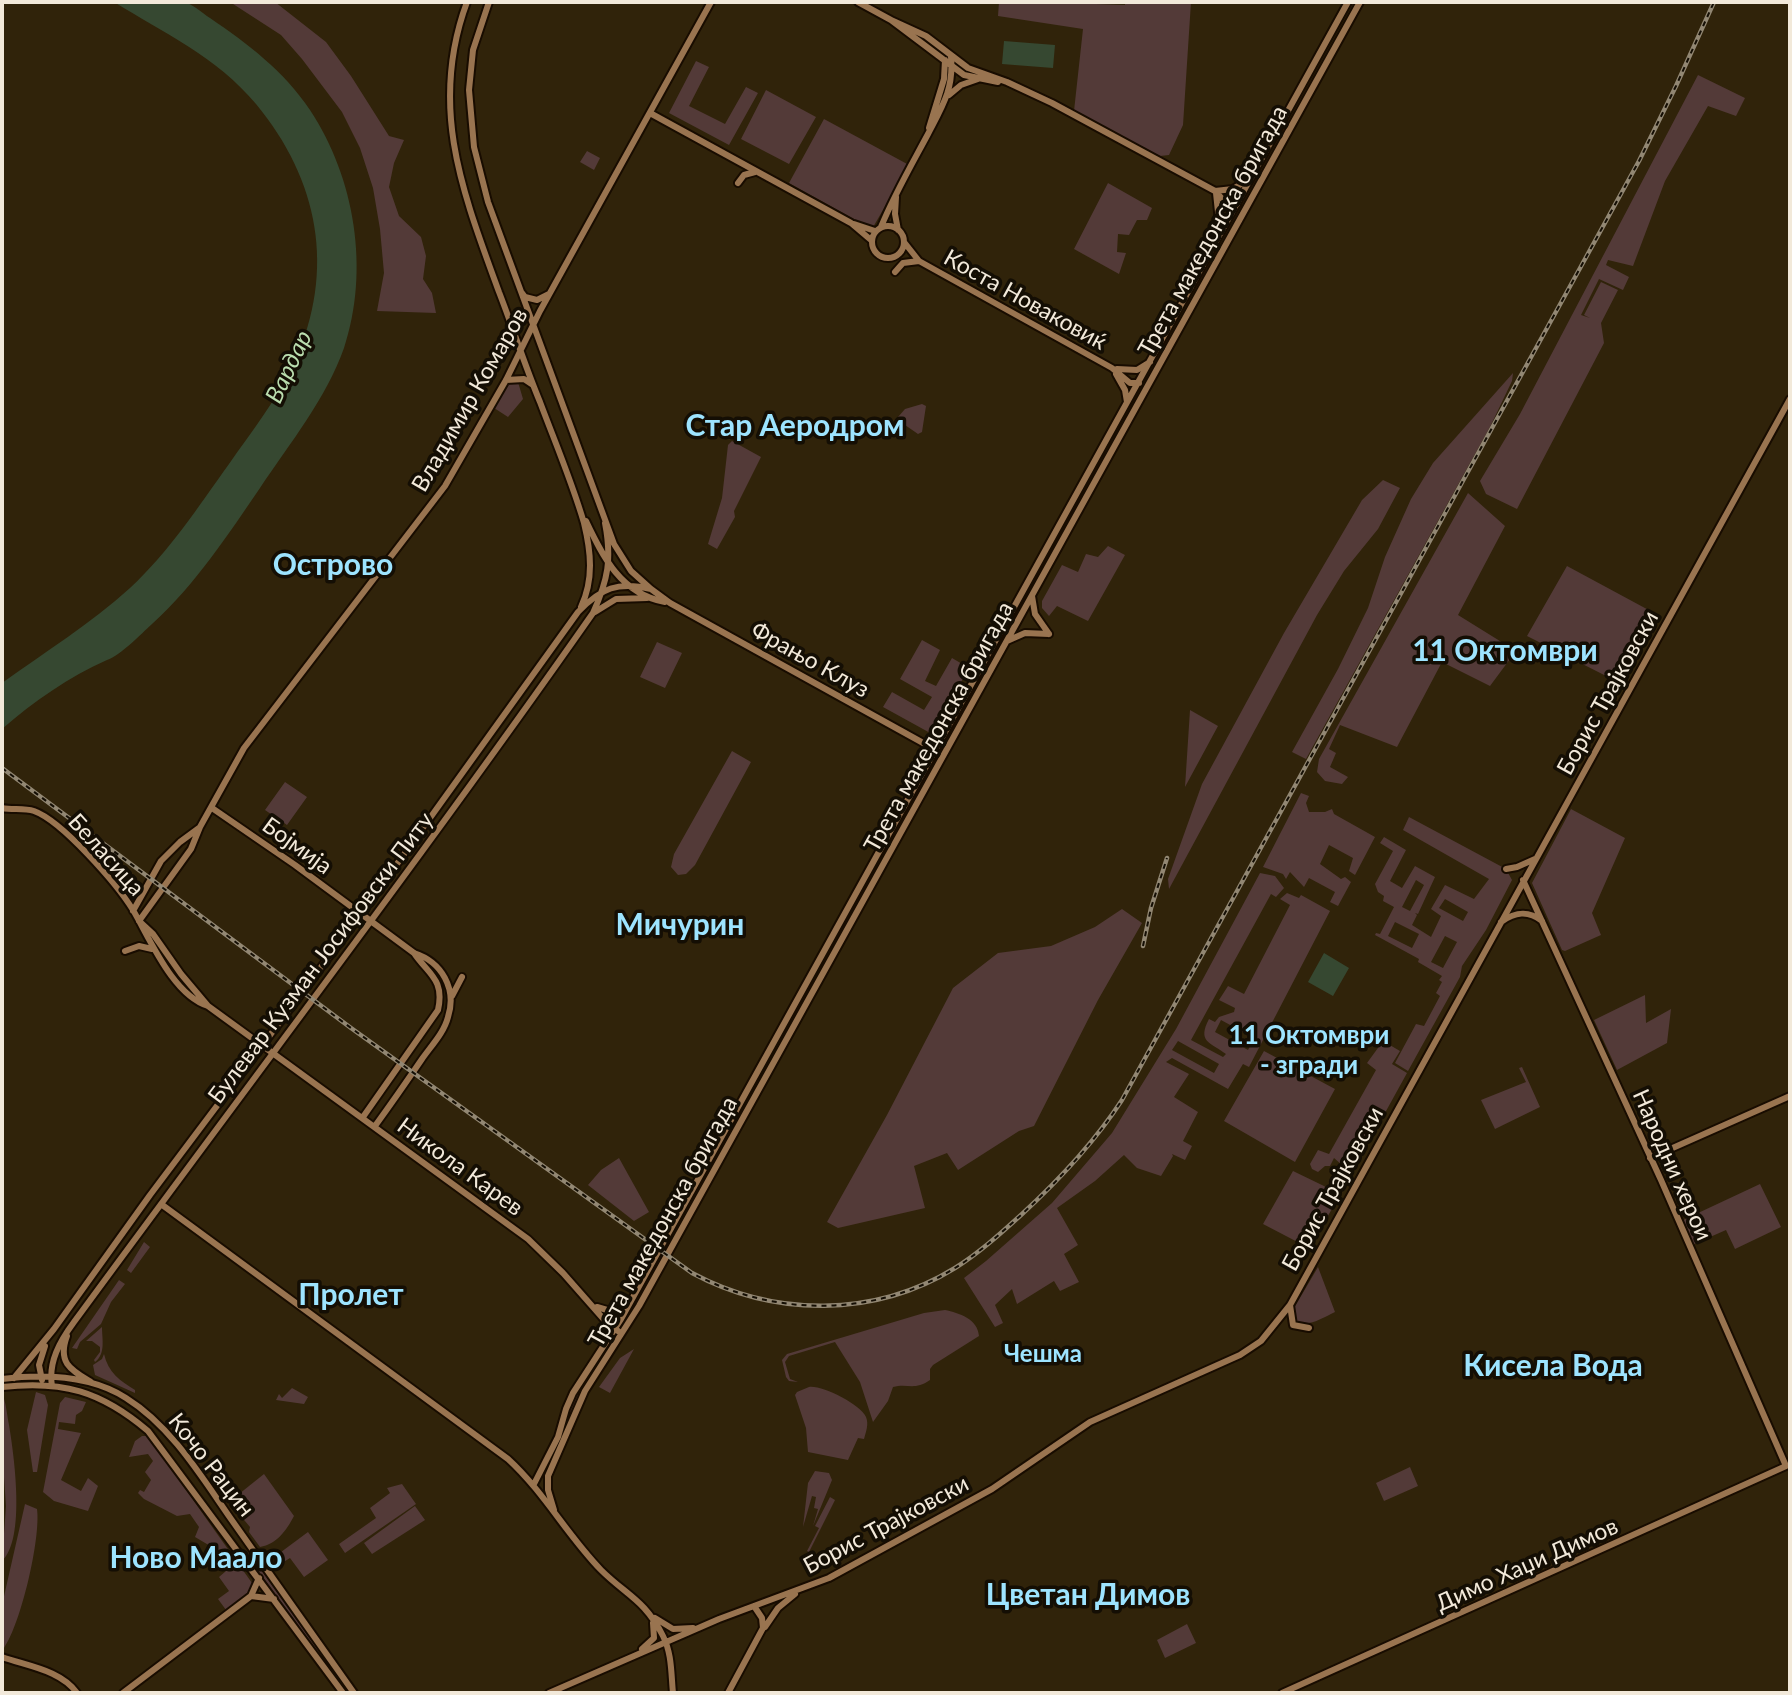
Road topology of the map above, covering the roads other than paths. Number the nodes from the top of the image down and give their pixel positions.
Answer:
1 (467, 2) edge
2 (489, 2) edge
3 (711, 2) edge
4 (858, 2) edge
5 (1348, 2) edge
6 (1360, 2) edge
7 (947, 57) junction
8 (952, 66) junction
9 (978, 79) junction
10 (1007, 82) junction
11 (947, 97) junction
12 (650, 113) junction
13 (928, 133) junction
14 (755, 172) junction
15 (1250, 179) junction
16 (738, 183) dead end
17 (1215, 191) junction
18 (897, 192) junction
19 (1237, 204) junction
20 (1245, 209) junction
21 (851, 223) junction
22 (878, 229) junction
23 (898, 230) junction
24 (1220, 234) junction
25 (871, 240) junction
26 (904, 242) junction
27 (898, 255) junction
28 (917, 259) junction
29 (895, 272) dead end
30 (520, 290) junction
31 (553, 290) junction
32 (533, 326) junction
33 (521, 351) junction
34 (1152, 360) junction
35 (1112, 368) junction
36 (506, 380) junction
37 (1139, 383) junction
38 (533, 385) junction
39 (1148, 387) junction
40 (1790, 399) edge
41 (1127, 404) junction
42 (579, 508) junction
43 (605, 523) junction
44 (609, 566) junction
45 (627, 585) junction
46 (651, 589) junction
47 (603, 590) junction
48 (1032, 596) junction
49 (651, 599) junction
50 (670, 603) junction
51 (578, 612) junction
52 (593, 613) junction
53 (1004, 645) junction
54 (934, 748) junction
55 (2, 808) edge
56 (212, 808) junction
57 (200, 827) junction
58 (1536, 858) junction
59 (1506, 869) dead end
60 (1523, 880) junction
61 (133, 911) junction
62 (361, 914) junction
63 (139, 921) junction
64 (372, 922) junction
65 (1500, 923) junction
66 (1545, 923) junction
67 (125, 951) dead end
68 (156, 952) junction
69 (414, 953) junction
70 (462, 977) dead end
71 (451, 998) junction
72 (208, 1006) junction
73 (262, 1045) junction
74 (273, 1052) junction
75 (1790, 1096) edge
76 (364, 1114) junction
77 (377, 1124) junction
78 (1650, 1158) junction
79 (160, 1204) junction
80 (591, 1303) junction
81 (629, 1303) junction
82 (1290, 1305) junction
83 (74, 1322) junction
84 (1309, 1328) dead end
85 (54, 1329) junction
86 (615, 1329) junction
87 (623, 1334) junction
88 (50, 1376) junction
89 (41, 1378) junction
90 (2, 1379) edge
91 (14, 1382) junction
92 (31, 1385) junction
93 (97, 1385) junction
94 (50, 1386) junction
95 (2, 1387) edge
96 (1786, 1466) joint
97 (547, 1468) junction
98 (525, 1475) junction
99 (534, 1484) junction
100 (554, 1510) junction
101 (259, 1578) junction
102 (801, 1590) junction
103 (251, 1597) junction
104 (274, 1599) junction
105 (754, 1606) junction
106 (648, 1612) junction
107 (705, 1625) junction
108 (761, 1634) junction
109 (666, 1642) junction
110 (633, 1655) junction
111 (2, 1657) edge
112 (77, 1693) edge
113 (123, 1693) edge
114 (343, 1693) edge
115 (355, 1693) edge
116 (549, 1693) edge
117 (673, 1693) edge
118 (728, 1693) edge
119 (1282, 1693) edge

1 - 33 street
2 - 30 street
3 - 12 street, Владимир Комаров
4 - 7 street
5 - 15 street, Трета македонска бригада
6 - 20 street, Трета македонска бригада
7 - 8 street
7 - 10 street
7 - 13 street
8 - 9 street
8 - 11 street
9 - 10 street
9 - 11 street
10 - 17 street
11 - 13 street
12 - 14 street
12 - 31 street, Владимир Комаров
13 - 18 street
14 - 16 street
14 - 21 street
15 - 17 street
15 - 19 street, Трета македонска бригада
17 - 19 street
17 - 24 street
18 - 22 street
18 - 23 street
19 - 20 street
19 - 24 street, Трета македонска бригада
20 - 39 street, Трета македонска бригада
21 - 22 street
21 - 25 street
22 - 23 street
22 - 25 street
23 - 26 street
24 - 34 street, Трета македонска бригада
25 - 27 street
26 - 27 street
26 - 28 street, Коста Новаковиќ
27 - 28 street, Коста Новаковиќ
28 - 29 street
28 - 35 street, Коста Новаковиќ
30 - 31 street
30 - 32 street
31 - 32 street, Владимир Комаров
32 - 33 street, Владимир Комаров
32 - 43 street
33 - 36 street, Владимир Комаров
33 - 38 street
34 - 35 street
34 - 37 street, Трета македонска бригада
35 - 37 street, Коста Новаковиќ
35 - 41 street
36 - 38 street
36 - 56 street, Владимир Комаров
37 - 39 street, Коста Новаковиќ
37 - 41 street, Трета македонска бригада
38 - 42 street
39 - 48 street, Трета македонска бригада
40 - 58 street, Борис Трајковски
41 - 54 street, Трета македонска бригада
42 - 44 street, Фрањо Клуз
42 - 51 street, Булевар Кузман Јосифовски Питу
43 - 44 street, Булевар Кузман Јосифовски Питу
43 - 46 street, Фрањо Клуз
44 - 45 street, Фрањо Клуз
44 - 47 street, Булевар Кузман Јосифовски Питу
45 - 46 street, Фрањо Клуз
45 - 47 street, Фрањо Клуз
45 - 49 street, Фрањо Клуз
46 - 50 street, Фрањо Клуз
47 - 51 street, Булевар Кузман Јосифовски Питу
47 - 52 street, Булевар Кузман Јосифовски Питу
48 - 53 street, Трета македонска бригада
48 - 53 street
49 - 50 street, Фрањо Клуз
49 - 52 street
50 - 54 street, Фрањо Клуз
51 - 62 street, Булевар Кузман Јосифовски Питу
52 - 64 street, Булевар Кузман Јосифовски Питу
53 - 87 street, Трета македонска бригада
54 - 81 street, Трета македонска бригада
55 - 61 street, Беласица
56 - 57 street, Владимир Комаров
56 - 62 street, Бојмија
57 - 61 street, Владимир Комаров
57 - 63 street, Владимир Комаров
58 - 59 street
58 - 60 street, Борис Трајковски
60 - 65 street, Борис Трајковски
60 - 66 street, Народни херои
61 - 63 street, Беласица
62 - 64 street
62 - 73 street, Булевар Кузман Јосифовски Питу
63 - 68 street, Беласица
63 - 72 street, Беласица
64 - 69 street
64 - 74 street, Булевар Кузман Јосифовски Питу
65 - 66 street
65 - 82 street, Борис Трајковски
66 - 78 street, Народни херои
67 - 68 street
68 - 72 street, Беласица
69 - 71 street
69 - 76 street
70 - 71 street
71 - 77 street
72 - 73 street, Беласица
73 - 74 street, Никола Карев
73 - 85 street, Булевар Кузман Јосифовски Питу
74 - 76 street, Никола Карев
74 - 79 street, Булевар Кузман Јосифовски Питу
75 - 78 street
76 - 77 street, Никола Карев
77 - 80 street, Никола Карев
78 - 96 street, Народни херои
79 - 83 street, Булевар Кузман Јосифовски Питу
79 - 98 street
80 - 81 street
80 - 86 street, Никола Карев
81 - 86 street, Трета македонска бригада
82 - 84 street
82 - 102 street, Борис Трајковски
83 - 88 street, Булевар Кузман Јосифовски Питу
83 - 93 street, Булевар Кузман Јосифовски Питу
85 - 89 street, Булевар Кузман Јосифовски Питу
85 - 91 street, Булевар Кузман Јосифовски Питу
86 - 87 street, Никола Карев
86 - 97 street, Трета македонска бригада
87 - 97 street, Трета македонска бригада
88 - 89 street, Кочо Рацин
88 - 93 street, Кочо Рацин
88 - 94 street
89 - 91 street, Кочо Рацин
89 - 92 street
89 - 94 street
90 - 91 street
91 - 92 street, Кочо Рацин
91 - 95 street
92 - 94 street, Кочо Рацин
93 - 115 street, Кочо Рацин
94 - 101 street, Кочо Рацин
96 - 119 street, Димо Хаџи Димов
97 - 98 street
97 - 99 street, Трета македонска бригада
97 - 100 street, Трета македонска бригада
98 - 99 street
99 - 100 street
100 - 106 street
101 - 103 street
101 - 104 street, Кочо Рацин
102 - 105 street, Борис Трајковски
102 - 108 street
103 - 104 street
103 - 113 street
104 - 114 street, Кочо Рацин
105 - 107 street, Борис Трајковски
105 - 108 street
106 - 107 street
106 - 109 street
106 - 110 street
107 - 109 street
108 - 118 street
109 - 110 street
109 - 117 street
110 - 116 street
111 - 112 street

